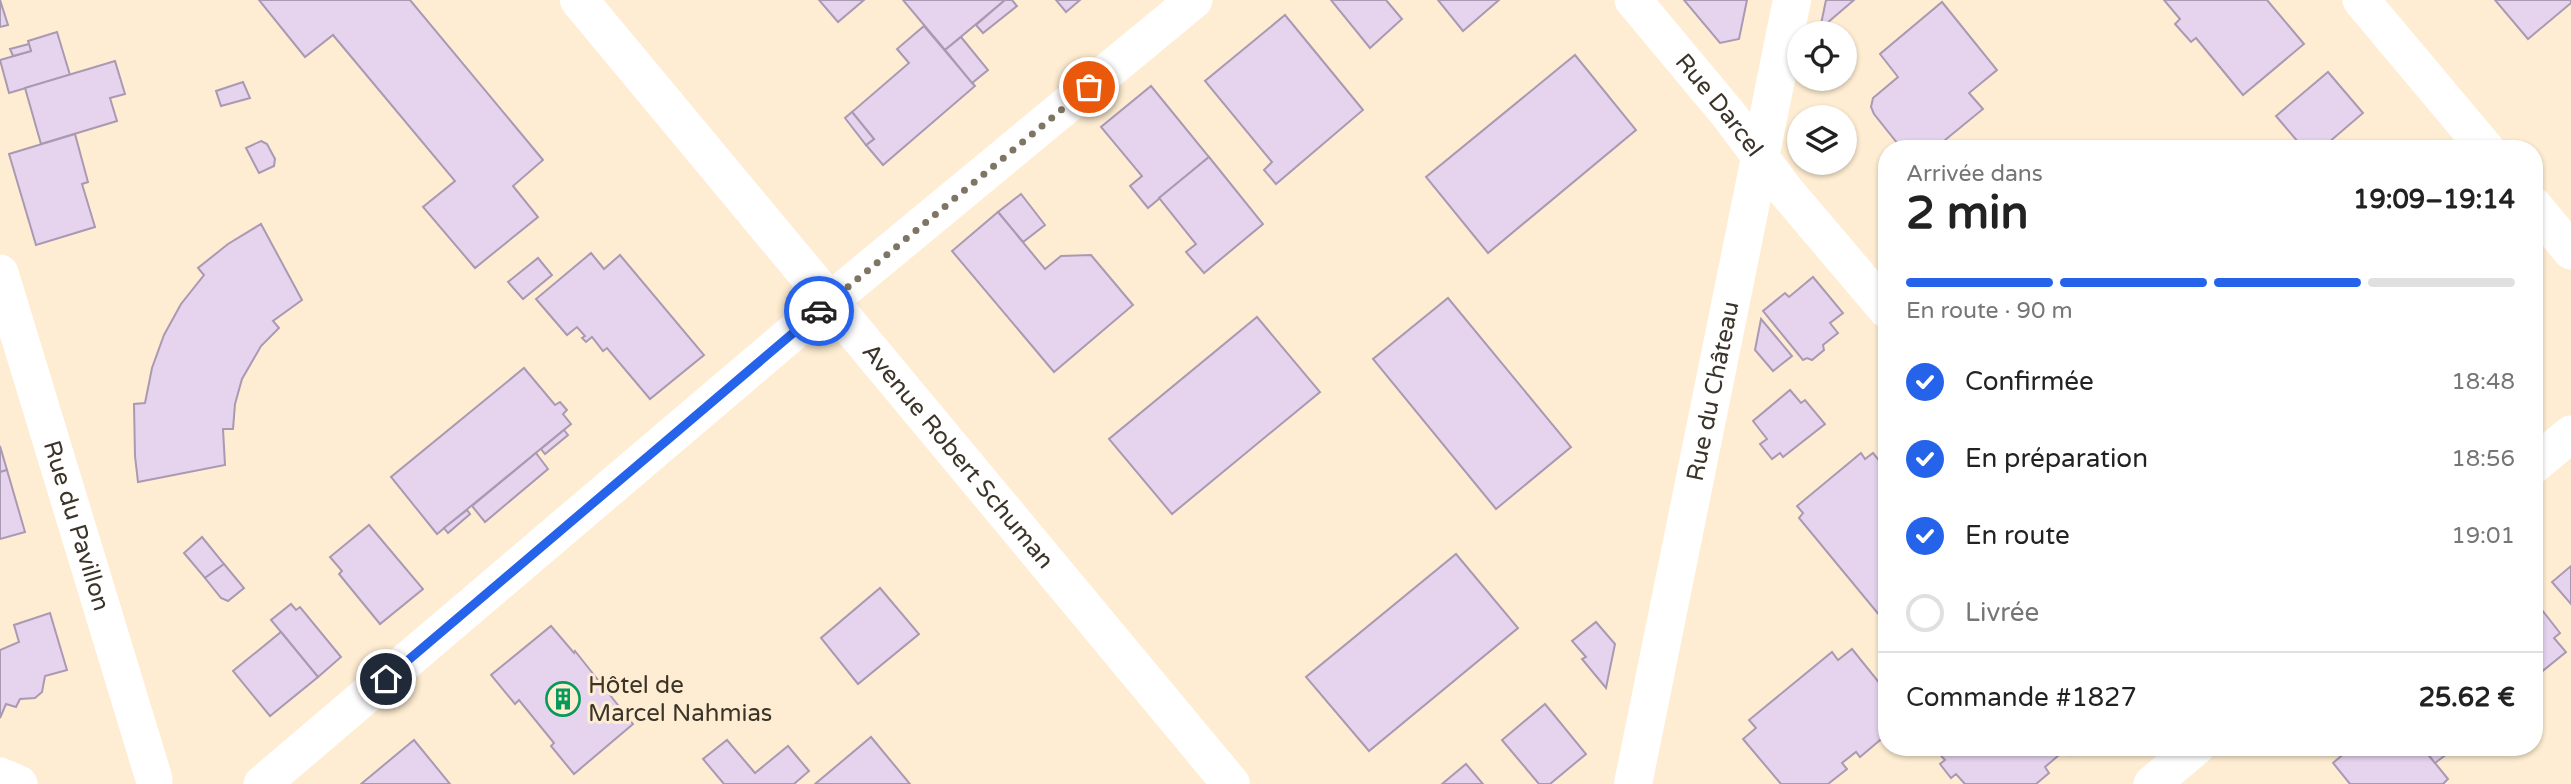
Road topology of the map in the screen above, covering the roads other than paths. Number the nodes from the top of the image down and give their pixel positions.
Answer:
1 (579, 0) edge
2 (1194, 0) edge
3 (1633, 0) edge
4 (1792, 0) edge
5 (2361, 0) edge
6 (2478, 140) edge
7 (1760, 159) junction
8 (2543, 217) edge
9 (2571, 251) edge
10 (0, 273) edge
11 (1878, 299) edge
12 (831, 300) junction
13 (2571, 435) edge
14 (2543, 458) edge
15 (2185, 756) edge
16 (0, 776) edge
17 (156, 782) edge
18 (19, 784) edge
19 (262, 784) edge
20 (1231, 784) edge
21 (1633, 784) edge
22 (2152, 784) edge

1 - 12 street, Avenue Robert Schuman
2 - 12 street
3 - 7 street, Rue Darcel
4 - 7 street, Rue du Château
5 - 6 street
7 - 11 street, Rue Darcel
7 - 21 street, Rue du Château
8 - 9 street
10 - 17 street, Rue du Pavillon
12 - 19 street
12 - 20 street, Avenue Robert Schuman
13 - 14 street
15 - 22 street
16 - 18 street

